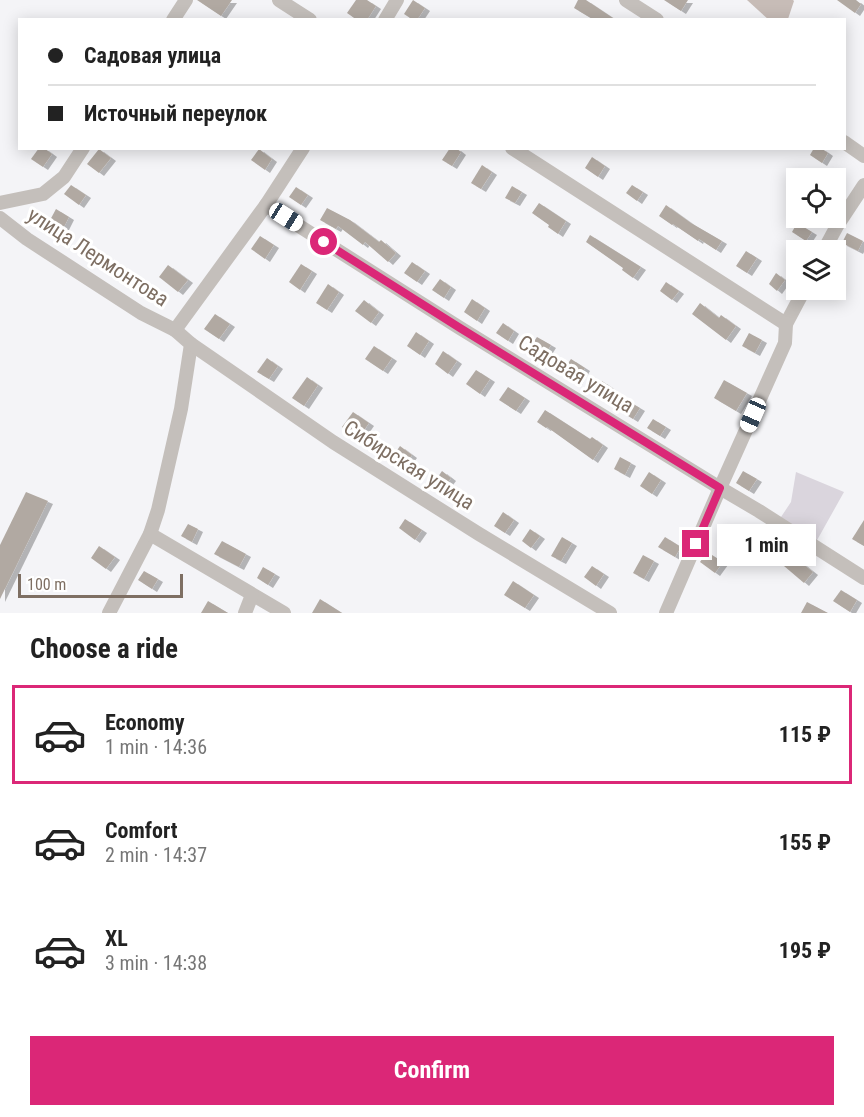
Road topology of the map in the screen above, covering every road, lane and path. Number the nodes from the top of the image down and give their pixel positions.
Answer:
1 (186, 0) edge
2 (279, 0) edge
3 (397, 0) edge
4 (626, 0) edge
5 (174, 18) edge
6 (307, 18) edge
7 (386, 18) edge
8 (654, 18) edge
9 (846, 143) edge
10 (83, 150) edge
11 (302, 150) edge
12 (515, 150) edge
13 (864, 156) edge
14 (864, 185) edge
15 (0, 203) edge
16 (266, 205) junction
17 (0, 218) edge
18 (829, 240) edge
19 (799, 300) edge
20 (786, 324) junction
21 (175, 330) junction
22 (191, 344) junction
23 (720, 488) junction
24 (150, 534) junction
25 (864, 578) edge
26 (252, 595) junction
27 (109, 613) edge
28 (245, 613) edge
29 (284, 613) edge
30 (610, 613) edge
31 (666, 613) edge

1 - 5 street
2 - 6 street
3 - 7 street
4 - 8 street
9 - 13 street
10 - 15 street
11 - 16 street
12 - 20 street
14 - 18 street
16 - 21 street
16 - 23 street, Садовая улица
17 - 21 street, улица Лермонтова
19 - 20 street
20 - 23 street
21 - 22 street, улица Лермонтова
22 - 24 street
22 - 30 street, Сибирская улица
23 - 25 street, Садовая улица
23 - 31 street
24 - 26 street
24 - 27 street
26 - 28 street
26 - 29 street

